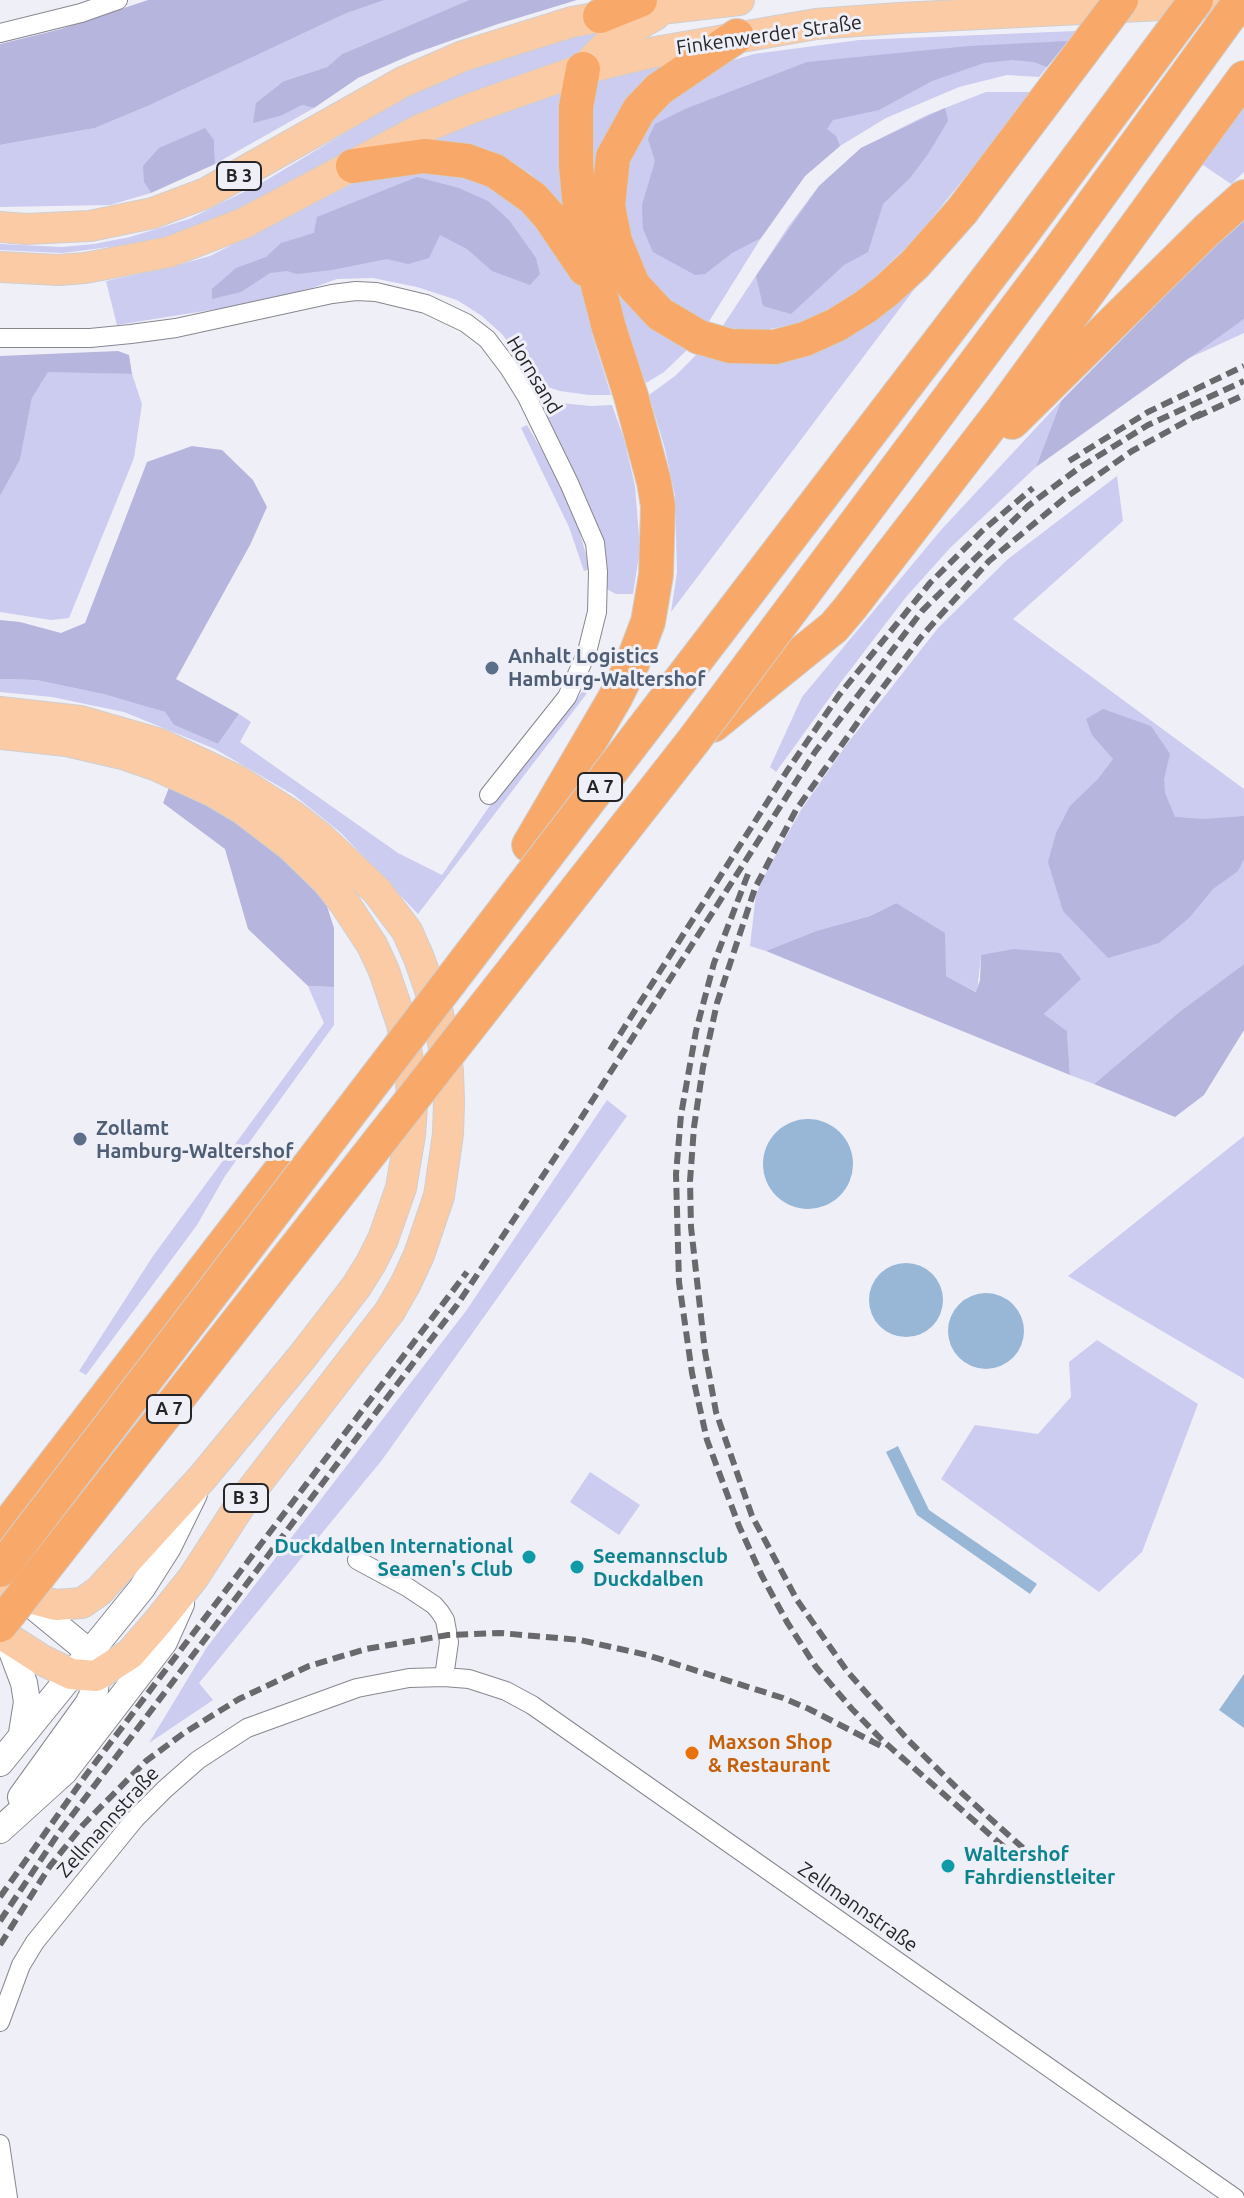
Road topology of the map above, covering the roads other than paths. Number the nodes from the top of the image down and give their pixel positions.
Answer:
1 (118, 0) edge
2 (739, 0) edge
3 (1121, 0) edge
4 (1168, 0) edge
5 (1196, 0) edge
6 (1243, 0) edge
7 (652, 5) edge
8 (600, 16) joint
9 (0, 33) edge
10 (737, 36) junction
11 (583, 69) junction
12 (1244, 78) edge
13 (353, 166) junction
14 (1244, 197) edge
15 (0, 227) edge
16 (0, 267) edge
17 (598, 289) junction
18 (0, 338) edge
19 (952, 476) junction
20 (0, 712) edge
21 (0, 734) edge
22 (694, 740) junction
23 (489, 795) dead end
24 (529, 845) junction
25 (337, 871) junction
26 (202, 1478) junction
27 (0, 1535) edge
28 (357, 1560) dead end
29 (193, 1578) junction
30 (7, 1581) edge
31 (2, 1632) edge
32 (85, 1667) junction
33 (444, 1677) junction
34 (22, 1733) junction
35 (0, 1763) edge
36 (0, 1828) edge
37 (0, 2022) edge
38 (0, 2144) edge
39 (8, 2198) edge
40 (1235, 2198) edge

1 - 9 street
2 - 7 main road, Finkenwerder Straße
3 - 10 highway, bridge
4 - 24 highway, A 7
5 - 30 highway, A 7, bridge
6 - 10 main road, Finkenwerder Straße / B 3
6 - 22 highway, A 7, bridge
7 - 8 highway
7 - 11 main road, Finkenwerder Straße
8 - 15 main road, B 3
10 - 11 main road, Finkenwerder Straße / B 3
11 - 13 main road, Finkenwerder Straße / B 3
11 - 17 highway
12 - 19 highway
13 - 16 main road, Finkenwerder Straße / B 3
13 - 17 highway
14 - 19 highway
17 - 24 highway
18 - 23 street, Hornsand
19 - 22 highway, bridge
20 - 25 main road, B 3
21 - 25 main road, B 3
22 - 31 highway, A 7, bridge
24 - 27 highway, A 7
25 - 26 main road, B 3
25 - 29 main road, B 3
26 - 30 main road, B 3
26 - 32 street
28 - 33 street
29 - 32 main road, B 3
29 - 36 street
30 - 32 street
31 - 32 main road
31 - 34 street
32 - 34 street
32 - 36 street
33 - 37 street, Zellmannstraße
33 - 40 street, Zellmannstraße
34 - 35 street
38 - 39 street

